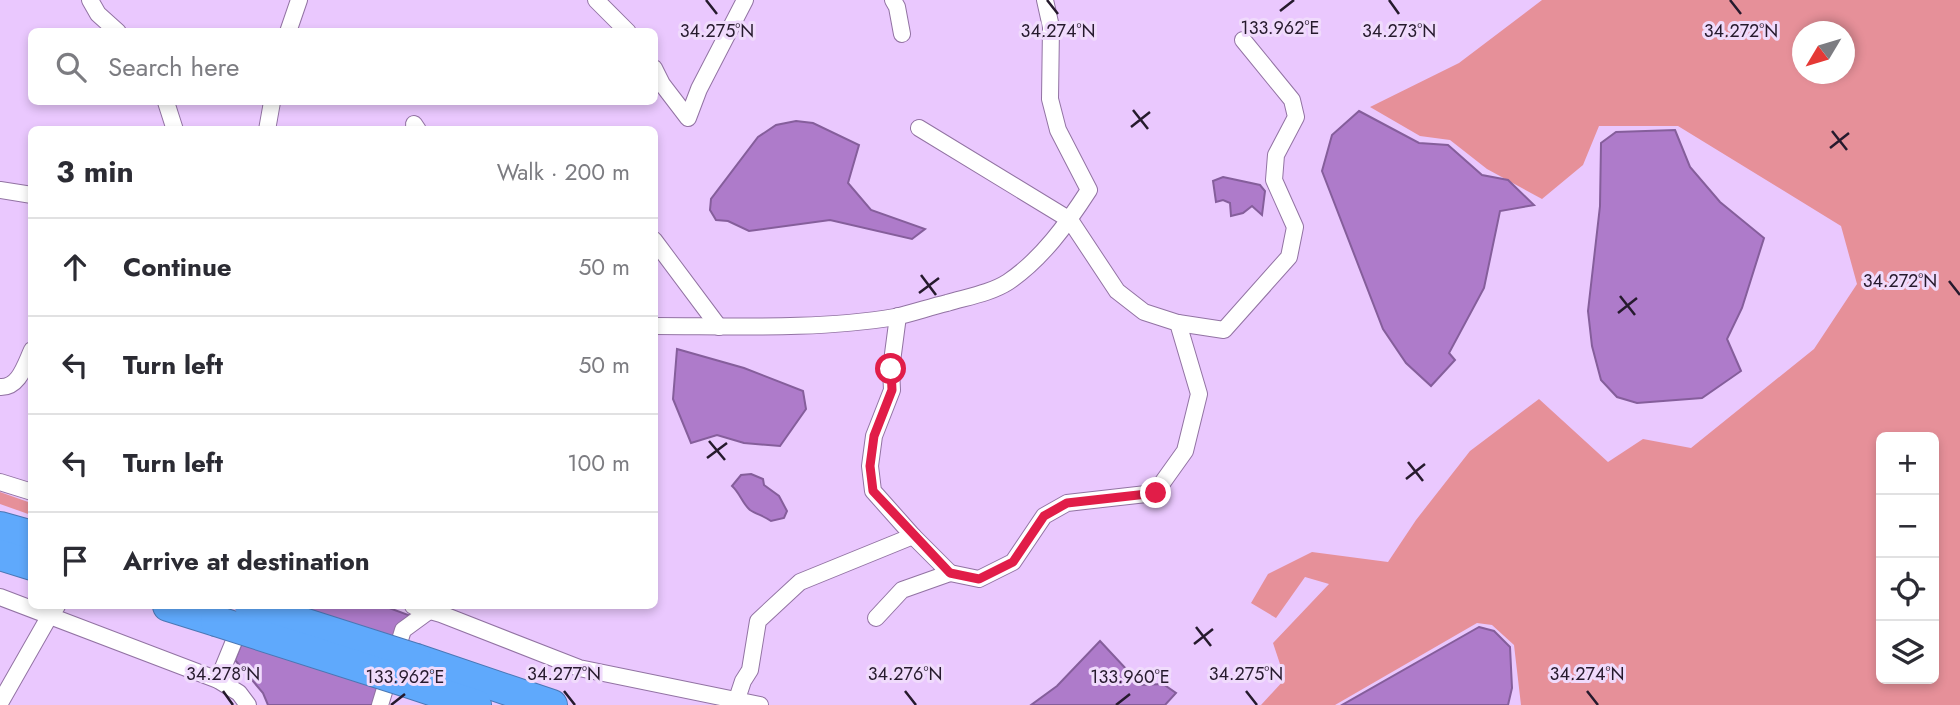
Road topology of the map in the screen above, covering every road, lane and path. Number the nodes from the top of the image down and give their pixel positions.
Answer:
1 (90, 0) edge
2 (299, 0) edge
3 (596, 0) edge
4 (745, 0) edge
5 (893, 0) edge
6 (1045, 0) edge
7 (114, 28) edge
8 (289, 28) edge
9 (624, 28) edge
10 (902, 34) dead end
11 (1243, 40) dead end
12 (658, 76) edge
13 (166, 105) edge
14 (271, 105) edge
15 (168, 126) edge
16 (268, 126) edge
17 (919, 128) dead end
18 (0, 190) edge
19 (28, 194) edge
20 (1070, 220) junction
21 (658, 245) edge
22 (898, 316) junction
23 (1178, 323) junction
24 (658, 326) edge
25 (719, 327) junction
26 (28, 359) edge
27 (0, 387) edge
28 (0, 482) edge
29 (28, 491) edge
30 (0, 527) edge
31 (28, 535) edge
32 (913, 536) junction
33 (0, 555) edge
34 (28, 564) edge
35 (950, 573) junction
36 (0, 597) edge
37 (28, 605) edge
38 (178, 609) edge
39 (248, 609) edge
40 (256, 609) edge
41 (420, 609) edge
42 (424, 609) edge
43 (53, 611) edge
44 (876, 618) dead end
45 (411, 671) junction
46 (218, 680) junction
47 (737, 699) junction
48 (0, 703) edge
49 (248, 705) edge
50 (380, 705) edge
51 (475, 705) edge
52 (552, 705) edge
53 (760, 705) edge

1 - 7 street
2 - 8 street
3 - 9 street
4 - 12 street
5 - 10 street
6 - 20 street
11 - 23 street
13 - 15 street
14 - 16 street
17 - 20 street
18 - 19 street
20 - 22 street
20 - 23 street
21 - 25 street
22 - 25 street
22 - 32 street
23 - 35 street
24 - 25 street
26 - 27 street
28 - 29 street
30 - 31 highway
32 - 35 street
32 - 47 street
33 - 34 highway
35 - 44 street
36 - 37 street
38 - 45 highway, bridge
39 - 46 street
40 - 45 highway, bridge
41 - 50 street
42 - 47 street
43 - 46 street
43 - 48 street
45 - 51 highway
45 - 52 highway
46 - 49 street
47 - 53 street

